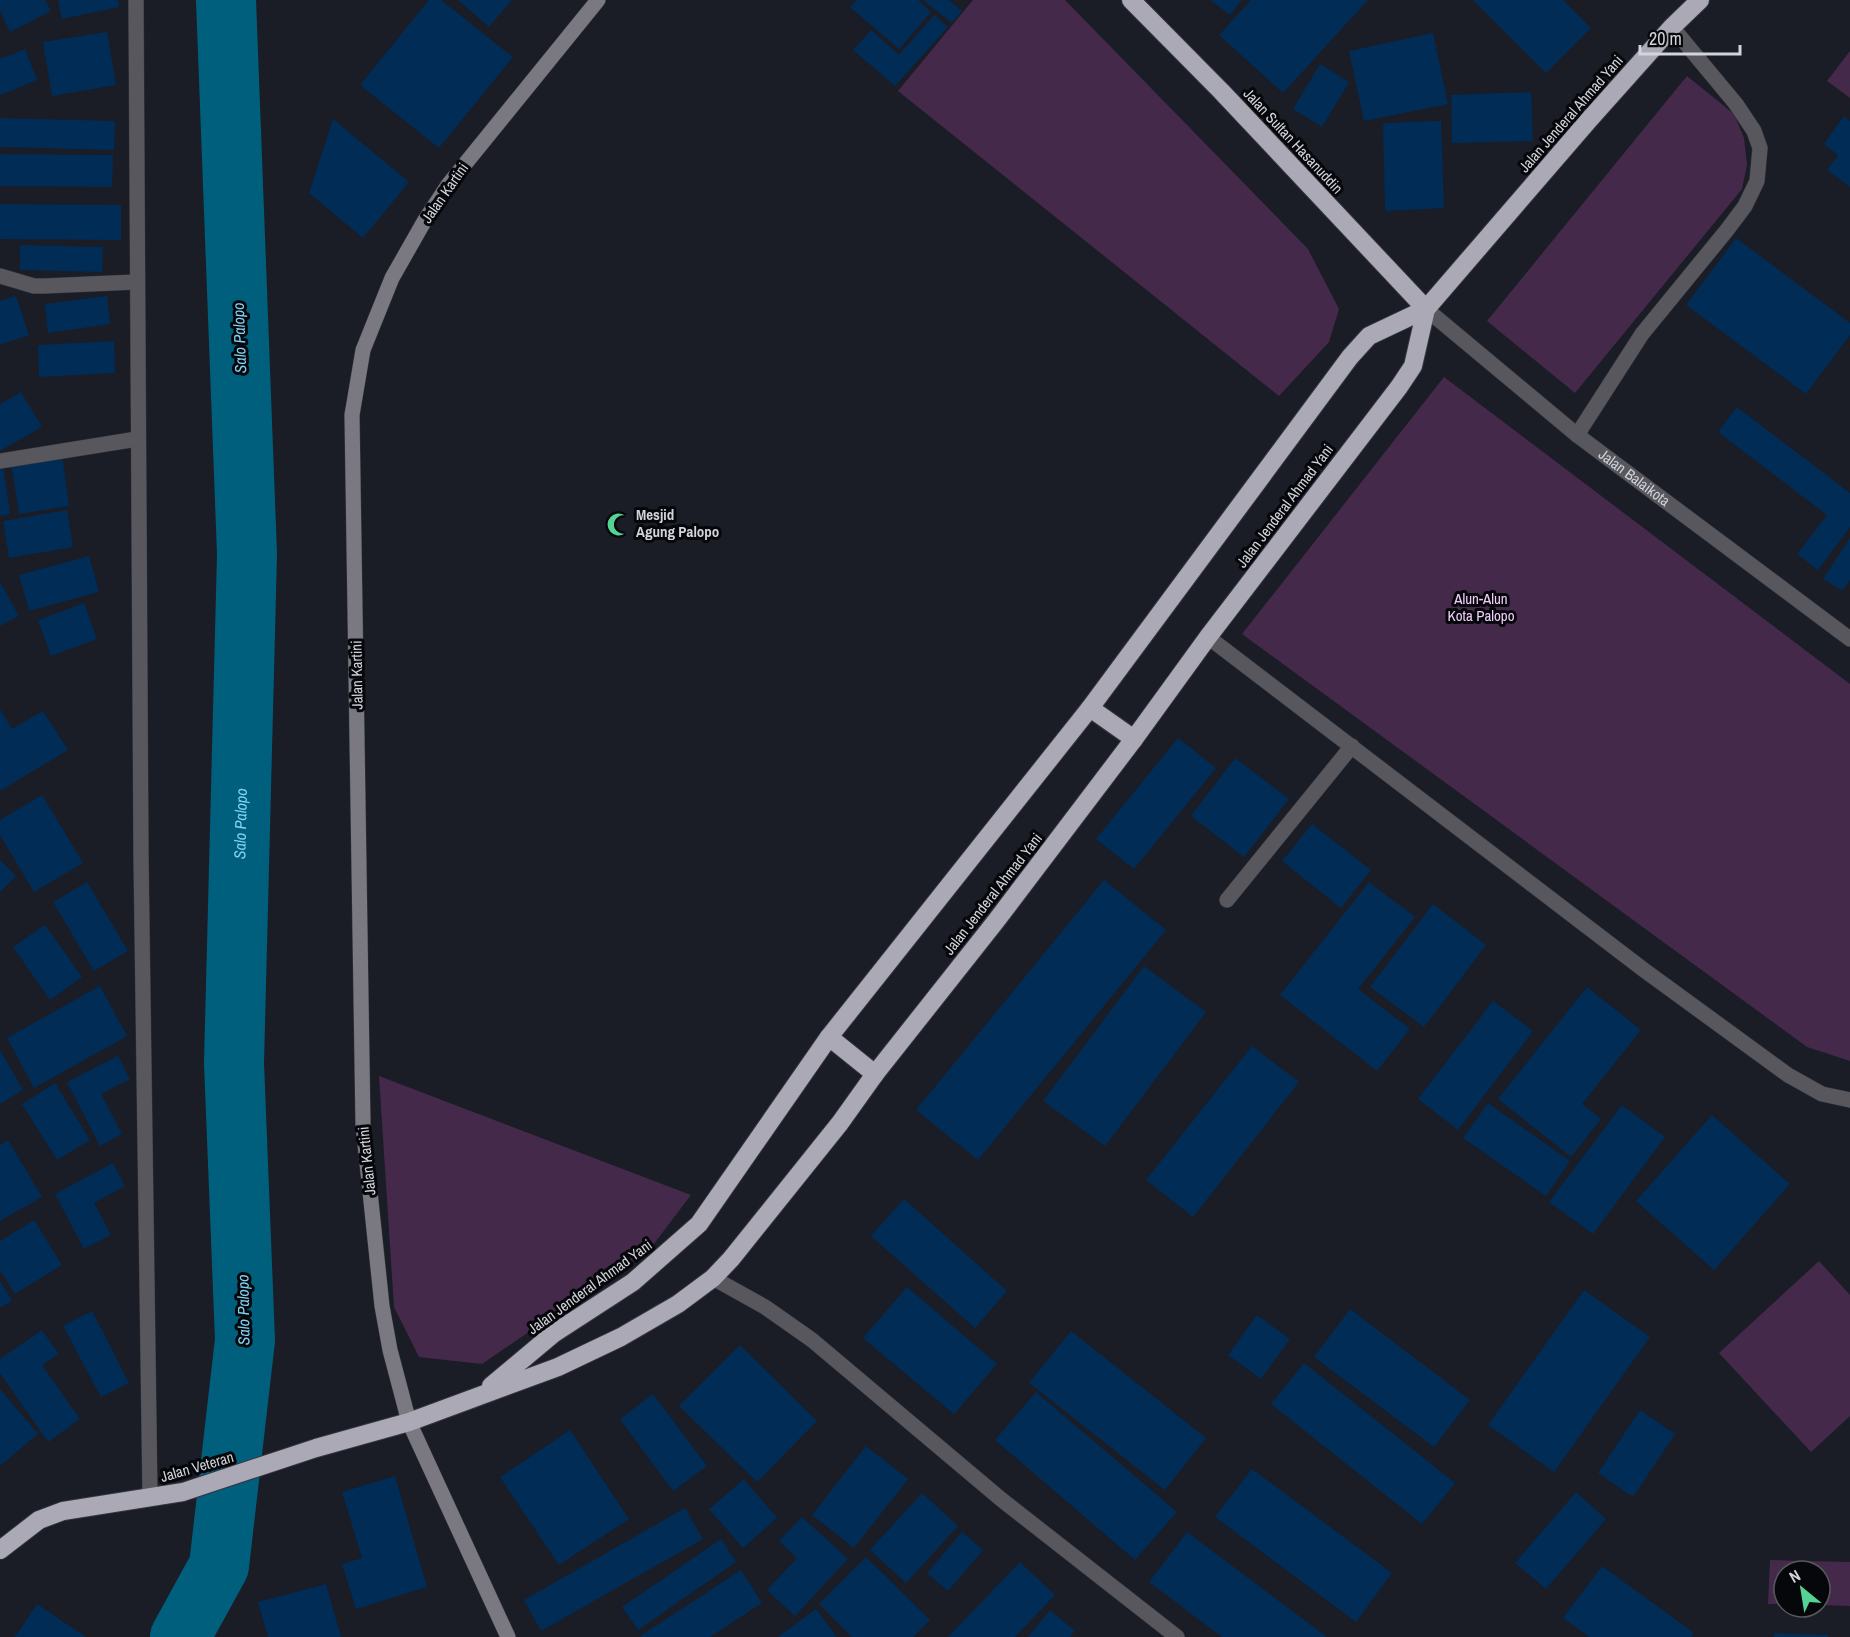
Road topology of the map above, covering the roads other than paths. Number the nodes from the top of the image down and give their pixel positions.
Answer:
1 (136, 0) edge
2 (598, 0) edge
3 (1131, 0) edge
4 (1700, 0) edge
5 (1672, 27) junction
6 (0, 276) edge
7 (136, 282) junction
8 (1426, 309) junction
9 (1577, 435) junction
10 (137, 439) junction
11 (0, 461) edge
12 (1208, 637) junction
13 (1850, 639) edge
14 (1090, 708) junction
15 (1134, 739) junction
16 (1352, 746) junction
17 (1227, 900) dead end
18 (829, 1037) junction
19 (875, 1074) junction
20 (1850, 1100) edge
21 (713, 1278) junction
22 (483, 1393) junction
23 (409, 1422) junction
24 (150, 1497) junction
25 (0, 1550) edge
26 (508, 1637) edge
27 (1177, 1637) edge

1 - 7 street
2 - 23 street, Jalan Kartini
3 - 8 highway, Jalan Sultan Hasanuddin
4 - 5 highway, Jalan Jenderal Ahmad Yani
5 - 8 highway, Jalan Jenderal Ahmad Yani
5 - 9 street
6 - 7 street
7 - 10 street
8 - 9 street, Jalan Balaikota
8 - 12 highway, Jalan Jenderal Ahmad Yani
8 - 14 highway, Jalan Jenderal Ahmad Yani
9 - 13 street, Jalan Balaikota
10 - 11 street
10 - 24 street
12 - 15 highway, Jalan Jenderal Ahmad Yani
12 - 16 street
14 - 15 highway
14 - 18 highway, Jalan Jenderal Ahmad Yani
15 - 19 highway, Jalan Jenderal Ahmad Yani
16 - 17 street
16 - 20 street
18 - 19 highway
18 - 22 highway, Jalan Jenderal Ahmad Yani
19 - 21 highway, Jalan Jenderal Ahmad Yani
21 - 22 highway, Jalan Jenderal Ahmad Yani
21 - 27 street
22 - 23 highway, Jalan Jenderal Ahmad Yani
23 - 24 highway, Jalan Veteran
23 - 26 street, Jalan Kartini
24 - 25 highway, Jalan Veteran

